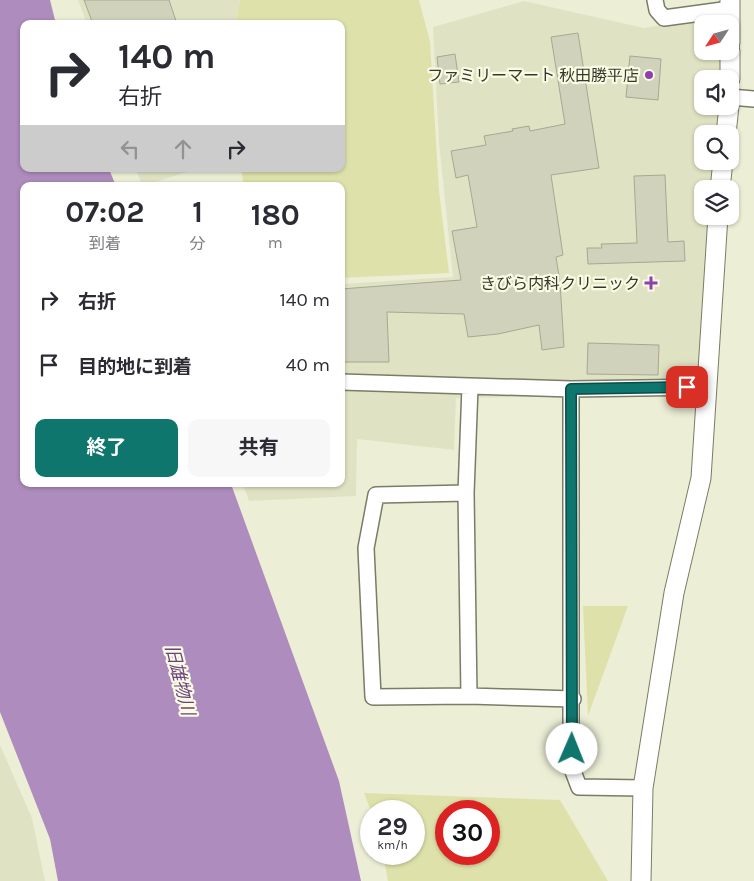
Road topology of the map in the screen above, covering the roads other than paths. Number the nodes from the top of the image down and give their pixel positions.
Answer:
1 (656, 0) edge
2 (730, 4) edge
3 (739, 98) edge
4 (754, 99) edge
5 (717, 225) edge
6 (345, 382) edge
7 (707, 386) junction
8 (470, 387) junction
9 (571, 389) junction
10 (466, 493) junction
11 (469, 696) junction
12 (573, 699) junction
13 (644, 788) junction
14 (641, 881) edge

1 - 2 street
3 - 4 street
5 - 7 street
6 - 8 street
7 - 9 street
7 - 13 street
8 - 9 street
8 - 10 street
9 - 12 street
10 - 11 street
10 - 11 street
11 - 12 street
12 - 13 street
13 - 14 street

